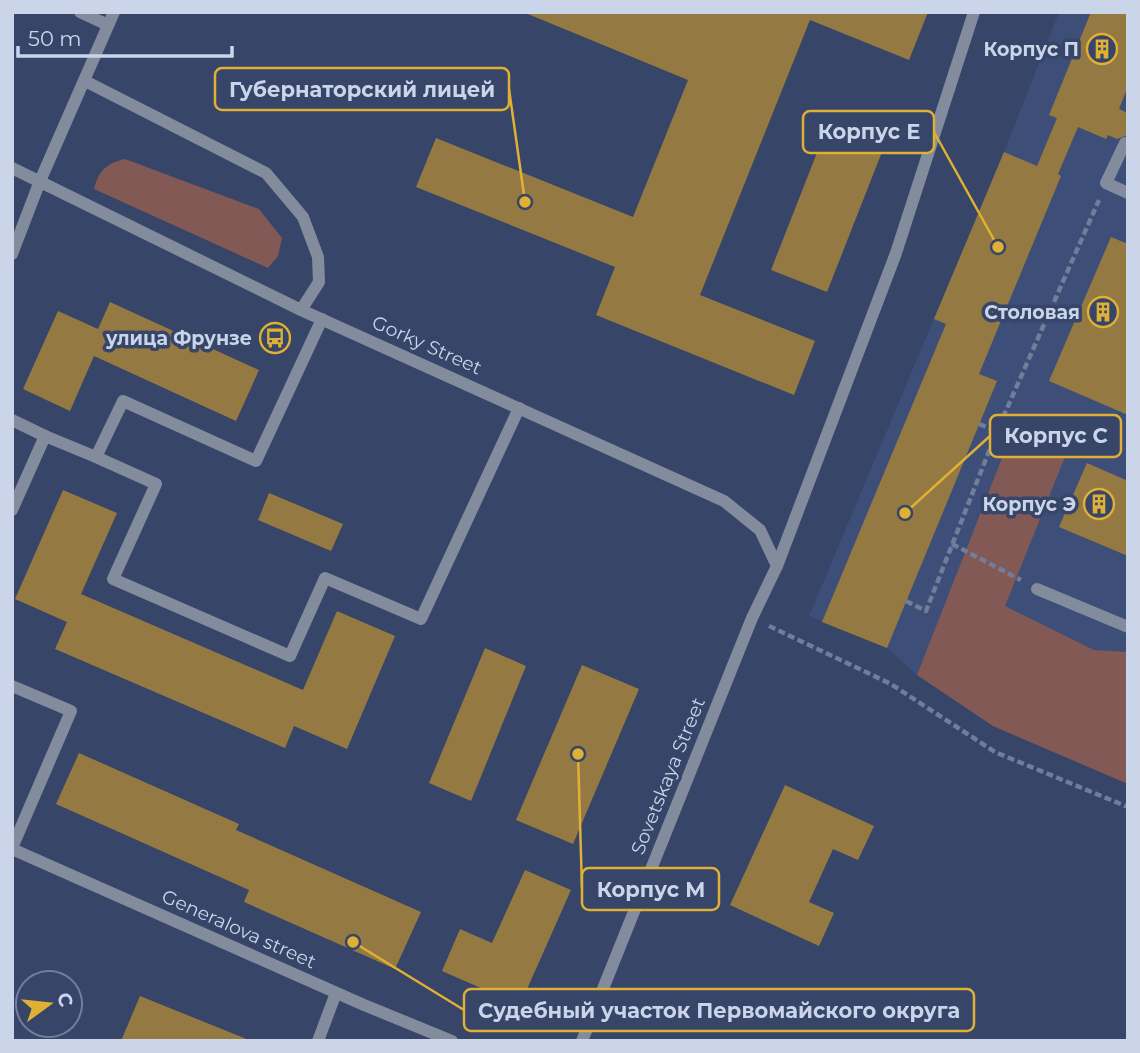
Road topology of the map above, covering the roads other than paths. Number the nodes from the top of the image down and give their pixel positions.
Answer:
1 (80, 12) edge
2 (114, 12) edge
3 (974, 12) edge
4 (108, 25) junction
5 (85, 81) junction
6 (1125, 143) dead end
7 (12, 168) edge
8 (40, 181) junction
9 (1128, 193) edge
10 (12, 254) edge
11 (301, 310) junction
12 (323, 319) junction
13 (519, 408) junction
14 (12, 420) edge
15 (45, 436) junction
16 (96, 457) junction
17 (12, 510) edge
18 (777, 566) junction
19 (1037, 589) road end
20 (1128, 626) edge
21 (12, 686) edge
22 (12, 849) edge
23 (336, 993) junction
24 (318, 1041) edge
25 (452, 1041) edge
26 (582, 1041) edge

1 - 4 street
2 - 4 street
3 - 18 street, Sovetskaya Street
4 - 5 street
5 - 8 street
5 - 11 street
6 - 9 street
7 - 8 street, Gorky Street
8 - 10 street
8 - 11 street, Gorky Street
11 - 12 street, Gorky Street
12 - 13 street, Gorky Street
12 - 16 street
13 - 16 street
13 - 18 street, Gorky Street
14 - 15 street
15 - 16 street
15 - 17 street
18 - 26 street, Sovetskaya Street
19 - 20 street
21 - 22 street
22 - 23 street, Generalova street
23 - 24 street
23 - 25 street, Generalova street

